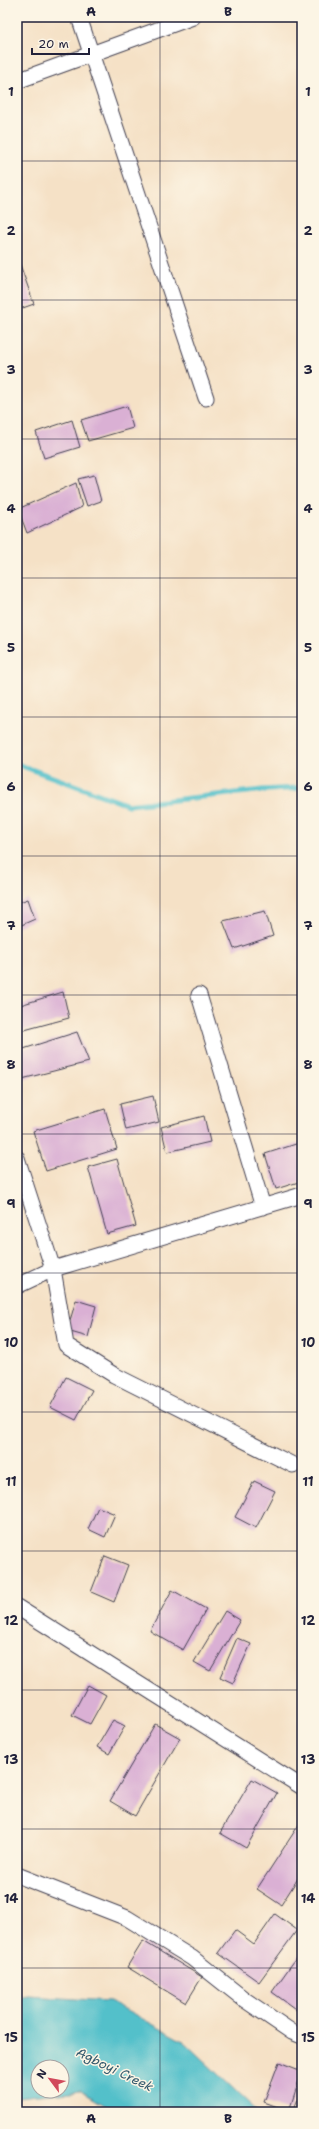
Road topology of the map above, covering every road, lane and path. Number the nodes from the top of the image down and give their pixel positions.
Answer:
1 (79, 17) edge
2 (193, 17) edge
3 (92, 54) junction
4 (17, 81) edge
5 (206, 398) dead end
6 (199, 995) dead end
7 (17, 1158) edge
8 (302, 1195) edge
9 (263, 1207) junction
10 (53, 1268) junction
11 (17, 1286) edge
12 (293, 1465) dead end
13 (17, 1606) edge
14 (302, 1787) edge
15 (17, 1875) edge
16 (302, 2036) edge

1 - 3 street
2 - 3 street
3 - 4 street
3 - 5 street
6 - 9 street
7 - 10 street
8 - 9 street
9 - 10 street
10 - 11 street
10 - 12 street
13 - 14 street
15 - 16 street

